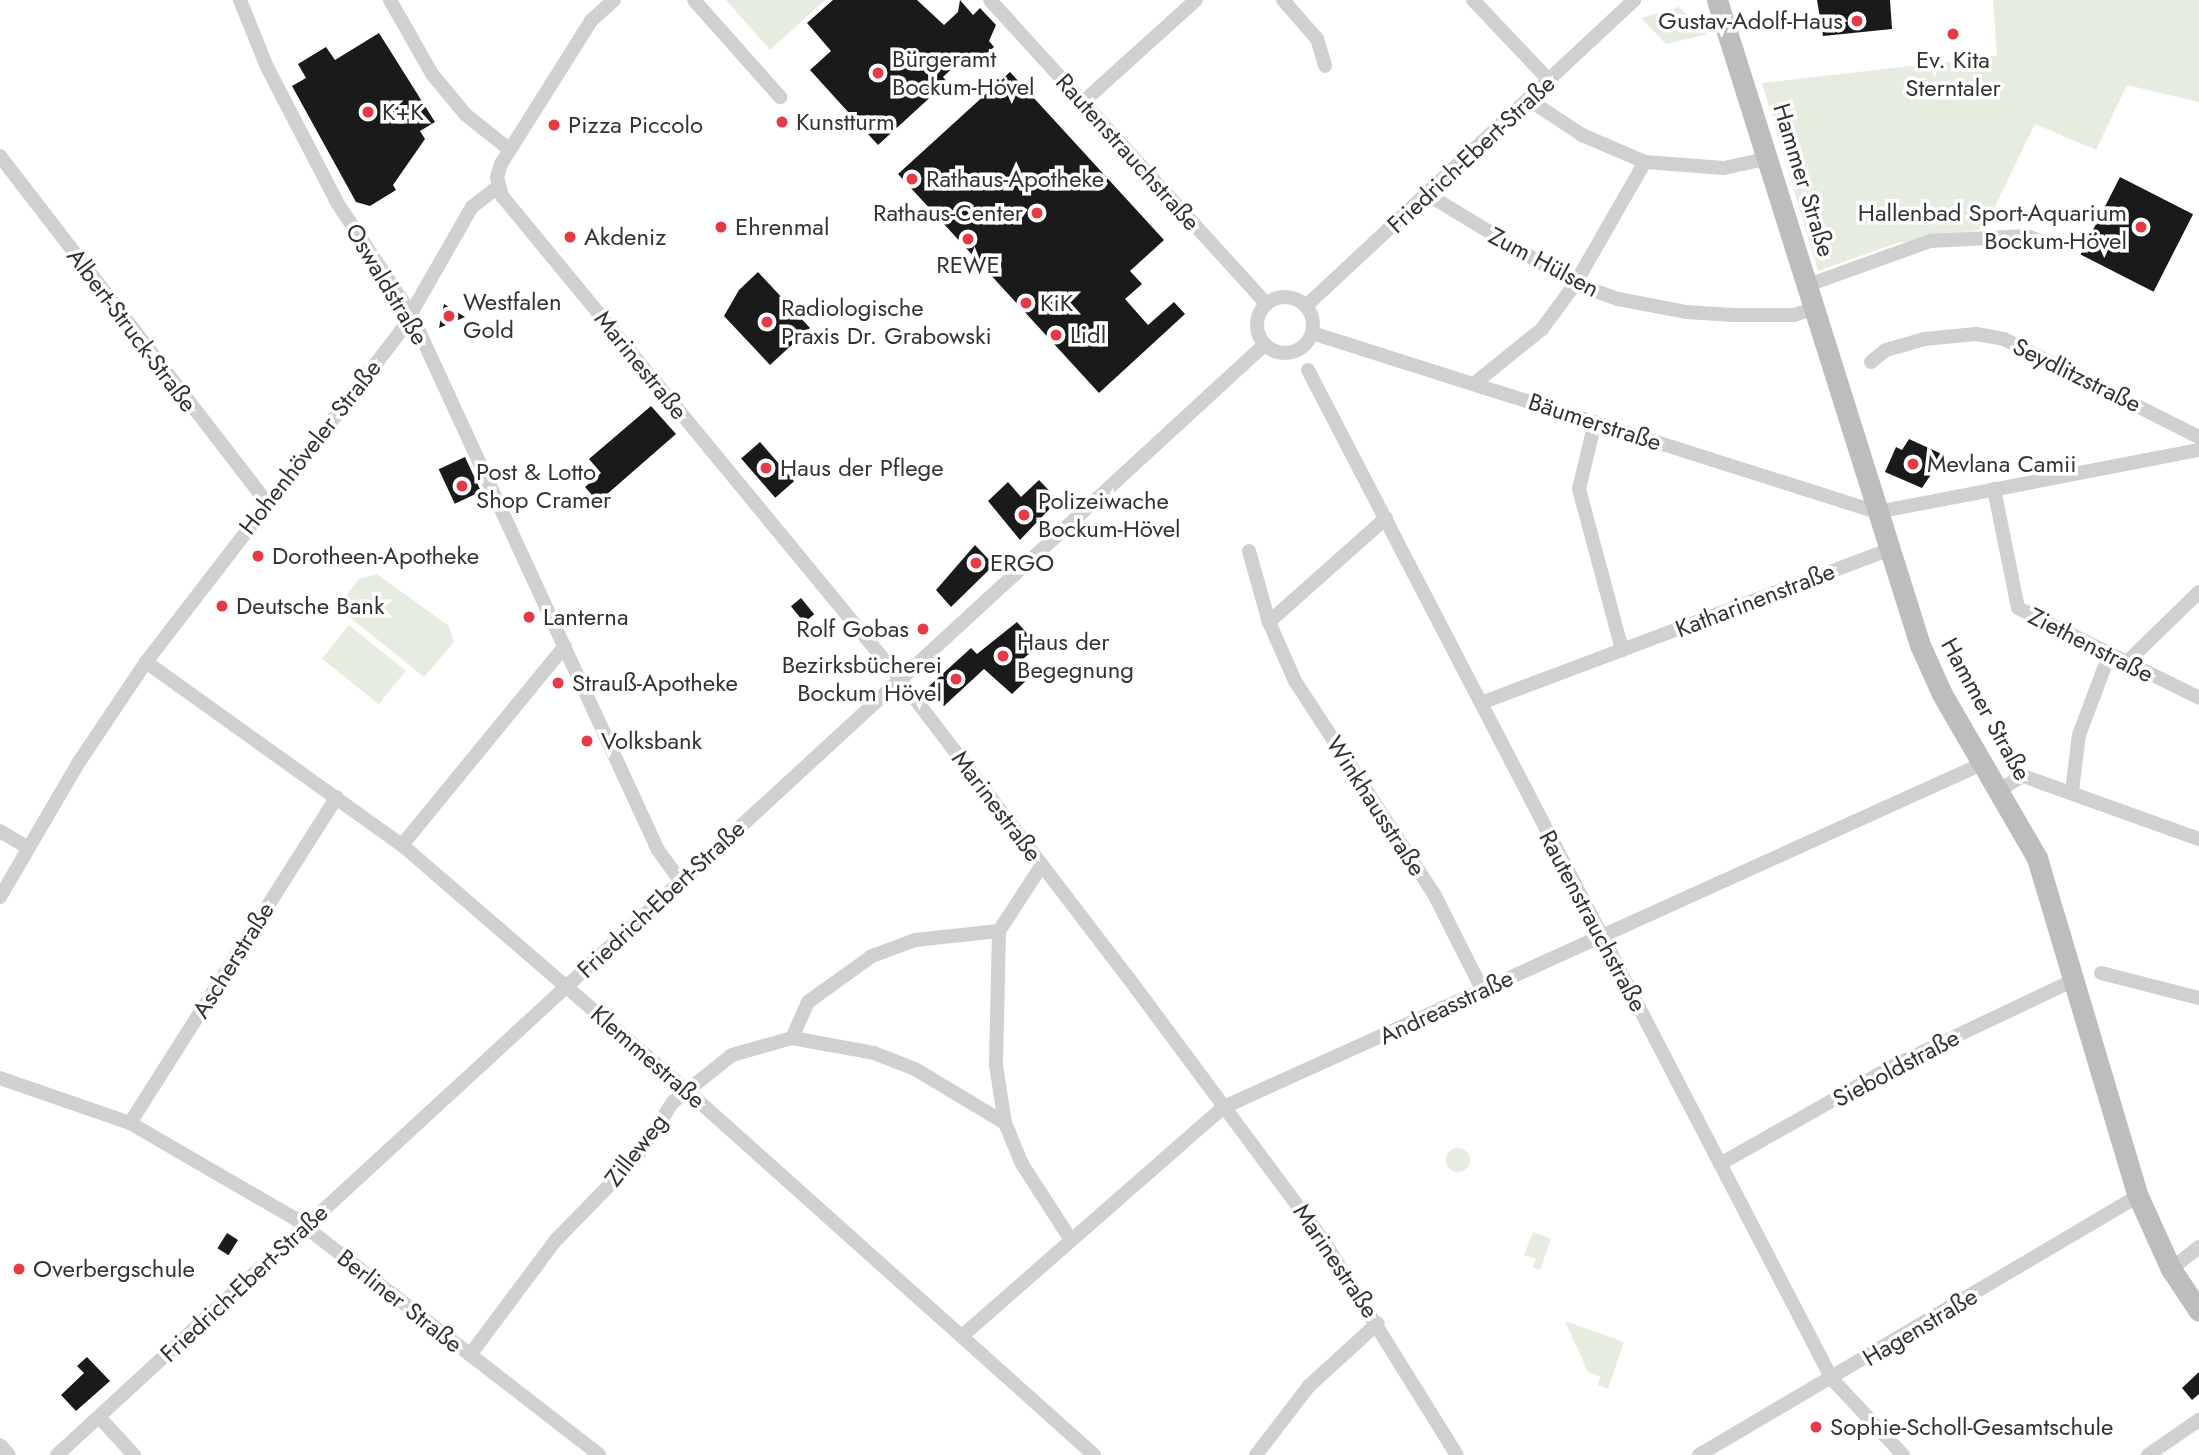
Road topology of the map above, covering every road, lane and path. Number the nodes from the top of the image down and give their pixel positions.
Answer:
1 (240, 0) edge
2 (390, 0) edge
3 (614, 0) edge
4 (694, 0) edge
5 (990, 0) edge
6 (1196, 0) edge
7 (1283, 0) edge
8 (1473, 0) edge
9 (1634, 0) edge
10 (1717, 0) edge
11 (1325, 66) dead end
12 (1549, 81) junction
13 (780, 97) dead end
14 (1530, 100) junction
15 (1083, 102) junction
16 (510, 150) junction
17 (0, 156) edge
18 (1770, 158) junction
19 (1645, 162) junction
20 (498, 187) junction
21 (1427, 194) junction
22 (2050, 245) dead end
23 (1575, 284) junction
24 (1808, 285) junction
25 (1267, 304) junction
26 (1306, 306) junction
27 (1815, 308) junction
28 (411, 314) junction
29 (1312, 333) junction
30 (1265, 344) junction
31 (1871, 362) dead end
32 (1308, 369) dead end
33 (1475, 383) junction
34 (1594, 422) junction
35 (2199, 437) edge
36 (2199, 450) edge
37 (1994, 489) junction
38 (266, 502) junction
39 (1878, 512) junction
40 (1386, 518) junction
41 (1888, 550) junction
42 (1250, 551) dead end
43 (2199, 592) edge
44 (1269, 622) junction
45 (565, 646) junction
46 (1622, 650) junction
47 (2109, 655) junction
48 (146, 662) junction
49 (2126, 663) junction
50 (899, 678) junction
51 (2199, 698) edge
52 (1481, 703) junction
53 (1984, 763) junction
54 (2001, 789) junction
55 (2072, 791) junction
56 (337, 797) junction
57 (0, 831) edge
58 (2199, 839) edge
59 (402, 845) junction
60 (28, 848) junction
61 (1042, 865) junction
62 (680, 880) junction
63 (0, 897) edge
64 (999, 931) junction
65 (1601, 935) junction
66 (2101, 973) dead end
67 (2076, 979) junction
68 (567, 985) junction
69 (1483, 991) junction
70 (2199, 998) edge
71 (793, 1038) junction
72 (0, 1078) edge
73 (685, 1089) junction
74 (1224, 1107) junction
75 (130, 1123) junction
76 (1005, 1123) junction
77 (1720, 1164) junction
78 (2138, 1196) junction
79 (305, 1226) junction
80 (1071, 1240) junction
81 (2199, 1247) edge
82 (2171, 1269) junction
83 (2199, 1311) edge
84 (1378, 1322) junction
85 (962, 1336) junction
86 (470, 1355) junction
87 (1832, 1379) junction
88 (99, 1417) junction
89 (2199, 1420) edge
90 (0, 1445) edge
91 (9, 1455) edge
92 (57, 1455) edge
93 (134, 1455) edge
94 (599, 1455) edge
95 (1094, 1455) edge
96 (1256, 1455) edge
97 (1457, 1455) edge
98 (1699, 1455) edge
99 (1903, 1455) edge
100 (2148, 1455) edge

1 - 28 street, Oswaldstraße
2 - 16 street
3 - 16 street
4 - 13 street
5 - 15 street, Rautenstrauchstraße
6 - 15 street
7 - 11 street
8 - 12 street
9 - 12 street, Friedrich-Ebert-Straße
10 - 18 main road, Hammer Straße
12 - 14 street, Friedrich-Ebert-Straße
14 - 19 street
14 - 21 street, Friedrich-Ebert-Straße
15 - 25 street, Rautenstrauchstraße
16 - 20 street
17 - 38 street, Albert-Struck-Straße
18 - 19 street
18 - 24 main road, Hammer Straße
19 - 23 street
20 - 28 street, Hohenhöveler Straße
20 - 50 street, Marinestraße
21 - 23 street, Zum Hülsen
21 - 26 street, Friedrich-Ebert-Straße
22 - 24 street
23 - 27 street, Zum Hülsen
23 - 33 street
24 - 27 main road, Hammer Straße
25 - 26 street
25 - 30 street
26 - 29 street
27 - 39 main road, Hammer Straße
28 - 38 street, Hohenhöveler Straße
28 - 45 street, Oswaldstraße
29 - 30 street
29 - 33 street, Bäumerstraße
30 - 50 street, Friedrich-Ebert-Straße
31 - 35 street, Seydlitzstraße
32 - 40 street, Rautenstrauchstraße
33 - 34 street, Bäumerstraße
34 - 39 street, Bäumerstraße
34 - 46 street
36 - 37 street
37 - 39 street
37 - 47 street, Ziethenstraße
38 - 48 street, Hohenhöveler Straße
39 - 41 main road, Hammer Straße
40 - 44 street
40 - 52 street, Rautenstrauchstraße
41 - 46 street, Katharinenstraße
41 - 53 main road, Hammer Straße
42 - 44 street, Winkhausstraße
43 - 49 street
44 - 69 street, Winkhausstraße
45 - 59 street
45 - 62 street, Oswaldstraße
46 - 52 street, Katharinenstraße
47 - 49 street, Ziethenstraße
47 - 55 street
48 - 56 street, Klemmestraße
48 - 60 street, Hohenhöveler Straße
49 - 51 street, Ziethenstraße
50 - 61 street, Marinestraße
50 - 62 street, Friedrich-Ebert-Straße
52 - 65 street, Rautenstrauchstraße
53 - 54 main road, Hammer Straße
53 - 65 street, Andreasstraße
54 - 55 street
54 - 67 main road, Hammer Straße
55 - 58 street
56 - 59 street, Klemmestraße
56 - 75 street, Ascherstraße
57 - 60 street
59 - 68 street, Klemmestraße
60 - 63 street, Hohenhöveler Straße
61 - 64 street
61 - 74 street, Marinestraße
62 - 68 street, Friedrich-Ebert-Straße
64 - 71 street
64 - 76 street
65 - 69 street, Andreasstraße
65 - 77 street, Rautenstrauchstraße
66 - 70 street
67 - 77 street, Sieboldstraße
67 - 78 main road, Hammer Straße
68 - 73 street, Klemmestraße
68 - 79 street, Friedrich-Ebert-Straße
69 - 74 street, Andreasstraße
71 - 73 street, Zilleweg
71 - 76 street, Zilleweg
72 - 75 street, Berliner Straße
73 - 85 street, Klemmestraße
73 - 86 street, Zilleweg
74 - 80 street, Andreasstraße
74 - 84 street, Marinestraße
75 - 79 street, Berliner Straße
76 - 80 street
77 - 87 street, Rautenstrauchstraße
78 - 82 main road, Hammer Straße
78 - 87 street, Hagenstraße
79 - 86 street, Berliner Straße
79 - 88 street, Friedrich-Ebert-Straße
80 - 85 street, Andreasstraße
81 - 82 street
82 - 83 main road, Hammer Straße
84 - 96 street
84 - 97 street, Marinestraße
85 - 95 street, Klemmestraße
86 - 94 street, Berliner Straße
87 - 98 street, Hagenstraße
87 - 99 street, Rautenstrauchstraße
88 - 92 street, Friedrich-Ebert-Straße
88 - 93 street
89 - 100 street
90 - 91 street

